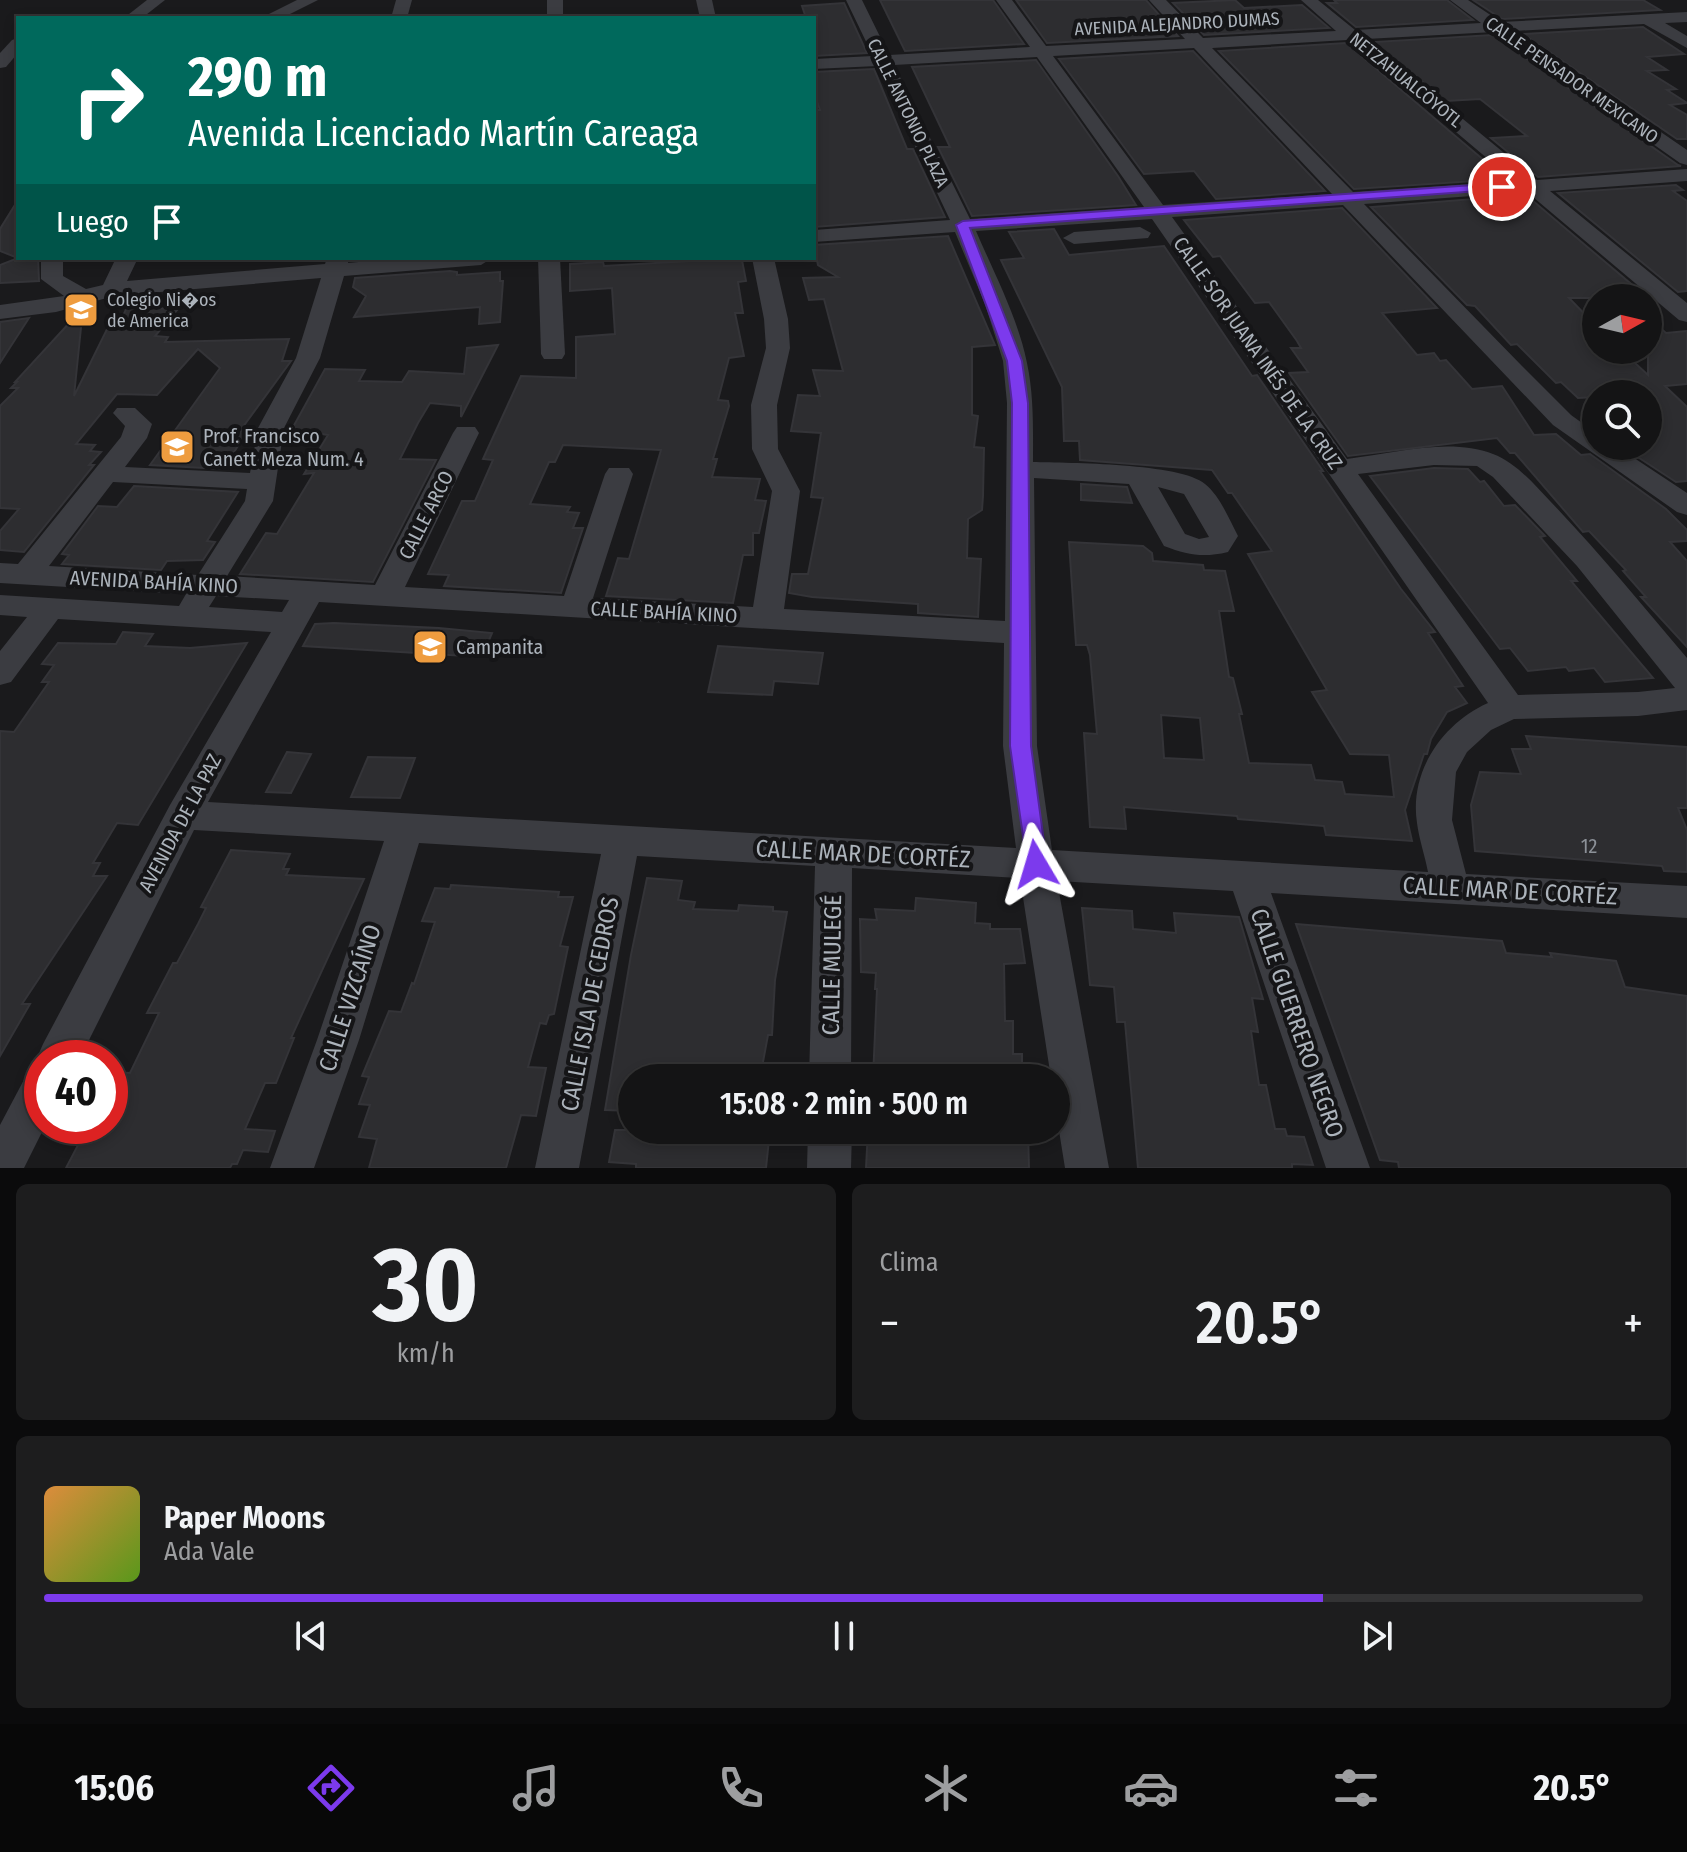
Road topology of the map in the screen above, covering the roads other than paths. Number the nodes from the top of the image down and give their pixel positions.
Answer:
1 (157, 0) edge
2 (310, 0) edge
3 (854, 0) edge
4 (1004, 0) edge
5 (1157, 0) edge
6 (1309, 0) edge
7 (1458, 0) edge
8 (1625, 6) dead end
9 (135, 16) edge
10 (274, 16) edge
11 (1687, 17) edge
12 (1646, 19) junction
13 (1496, 27) junction
14 (15, 33) edge
15 (1350, 34) junction
16 (1687, 43) edge
17 (1198, 44) junction
18 (1041, 52) junction
19 (882, 61) junction
20 (0, 63) edge
21 (816, 64) edge
22 (1687, 159) edge
23 (1687, 175) edge
24 (1532, 184) junction
25 (1348, 198) junction
26 (1157, 211) junction
27 (994, 223) junction
28 (963, 225) junction
29 (1140, 233) dead end
30 (816, 236) edge
31 (52, 260) edge
32 (126, 260) edge
33 (433, 260) edge
34 (549, 260) edge
35 (763, 260) edge
36 (337, 264) edge
37 (112, 289) junction
38 (84, 298) junction
39 (0, 312) edge
40 (1687, 315) edge
41 (553, 354) dead end
42 (126, 413) dead end
43 (466, 433) dead end
44 (1582, 434) edge
45 (1619, 460) edge
46 (1340, 468) junction
47 (1020, 469) junction
48 (107, 474) junction
49 (619, 474) dead end
50 (1139, 477) dead end
51 (264, 482) junction
52 (1687, 506) edge
53 (13, 574) edge
54 (208, 586) junction
55 (309, 592) junction
56 (385, 596) junction
57 (0, 605) edge
58 (575, 607) junction
59 (50, 608) junction
60 (188, 616) junction
61 (767, 618) junction
62 (291, 623) junction
63 (1020, 633) junction
64 (0, 674) edge
65 (1687, 680) edge
66 (1687, 698) edge
67 (1509, 707) junction
68 (183, 815) junction
69 (406, 828) junction
70 (622, 840) junction
71 (834, 853) junction
72 (1036, 864) junction
73 (1247, 878) junction
74 (1451, 887) junction
75 (1687, 902) edge
76 (67, 1040) edge
77 (830, 1064) edge
78 (24, 1123) edge
79 (830, 1144) edge
80 (1, 1168) edge
81 (292, 1168) edge
82 (557, 1168) edge
83 (829, 1168) edge
84 (1087, 1168) edge
85 (1348, 1168) edge

1 - 9 street
2 - 10 street
3 - 19 street, CALLE ANTONIO PLAZA
4 - 18 street, CALLE SOR JUANA INÉS DE LA CRUZ
5 - 17 street
6 - 15 street, NETZAHUALCÓYOTL
7 - 13 street, CALLE PENSADOR MEXICANO
8 - 12 street
11 - 12 street, AVENIDA ALEJANDRO DUMAS
12 - 13 street, AVENIDA ALEJANDRO DUMAS
12 - 16 street
13 - 15 street, AVENIDA ALEJANDRO DUMAS
13 - 22 street, CALLE PENSADOR MEXICANO
14 - 20 street
15 - 17 street, AVENIDA ALEJANDRO DUMAS
15 - 24 street, NETZAHUALCÓYOTL
17 - 18 street, AVENIDA ALEJANDRO DUMAS
17 - 25 street
18 - 19 street, AVENIDA ALEJANDRO DUMAS
18 - 26 street, CALLE SOR JUANA INÉS DE LA CRUZ
19 - 21 street, AVENIDA ALEJANDRO DUMAS
19 - 28 street, CALLE ANTONIO PLAZA
23 - 24 street
24 - 25 street
24 - 40 street, NETZAHUALCÓYOTL
25 - 26 street
25 - 44 street
26 - 27 street
26 - 46 street, CALLE SOR JUANA INÉS DE LA CRUZ
27 - 28 street
27 - 29 street
28 - 30 street
28 - 47 street, CALLE ANTONIO PLAZA
31 - 38 street
32 - 37 street
33 - 36 street
34 - 41 street
35 - 61 street
36 - 37 street
36 - 51 street
37 - 38 street
38 - 39 street
42 - 48 street
43 - 56 street, CALLE ARCO
45 - 52 street
46 - 65 street
46 - 67 street, CALLE SOR JUANA INÉS DE LA CRUZ
47 - 50 street
47 - 63 street, CALLE ANTONIO PLAZA
48 - 51 street
48 - 53 street
49 - 58 street
51 - 54 street
53 - 54 street, AVENIDA BAHÍA KINO
54 - 55 street, AVENIDA BAHÍA KINO
54 - 60 street
55 - 56 street, CALLE BAHÍA KINO
55 - 62 street, AVENIDA DE LA PAZ
56 - 58 street, CALLE BAHÍA KINO
57 - 59 street, AVENIDA BAHÍA KINO
58 - 61 street, CALLE BAHÍA KINO
59 - 60 street, AVENIDA BAHÍA KINO
59 - 64 street
60 - 62 street, AVENIDA BAHÍA KINO
61 - 63 street, CALLE BAHÍA KINO
62 - 68 street, AVENIDA DE LA PAZ
63 - 72 street, CALLE ANTONIO PLAZA
66 - 67 street
67 - 74 street
68 - 69 street, CALLE MAR DE CORTÉZ
68 - 76 street, AVENIDA DE LA PAZ
69 - 70 street, CALLE MAR DE CORTÉZ
69 - 81 street, CALLE VIZCAÍNO
70 - 71 street, CALLE MAR DE CORTÉZ
70 - 82 street, CALLE ISLA DE CEDROS
71 - 72 street, CALLE MAR DE CORTÉZ
71 - 77 street, CALLE MULEGÉ
72 - 73 street, CALLE MAR DE CORTÉZ
72 - 84 street, CALLE ANTONIO PLAZA
73 - 74 street, CALLE MAR DE CORTÉZ
73 - 85 street, CALLE GUERRERO NEGRO
74 - 75 street, CALLE MAR DE CORTÉZ
78 - 80 street
79 - 83 street

